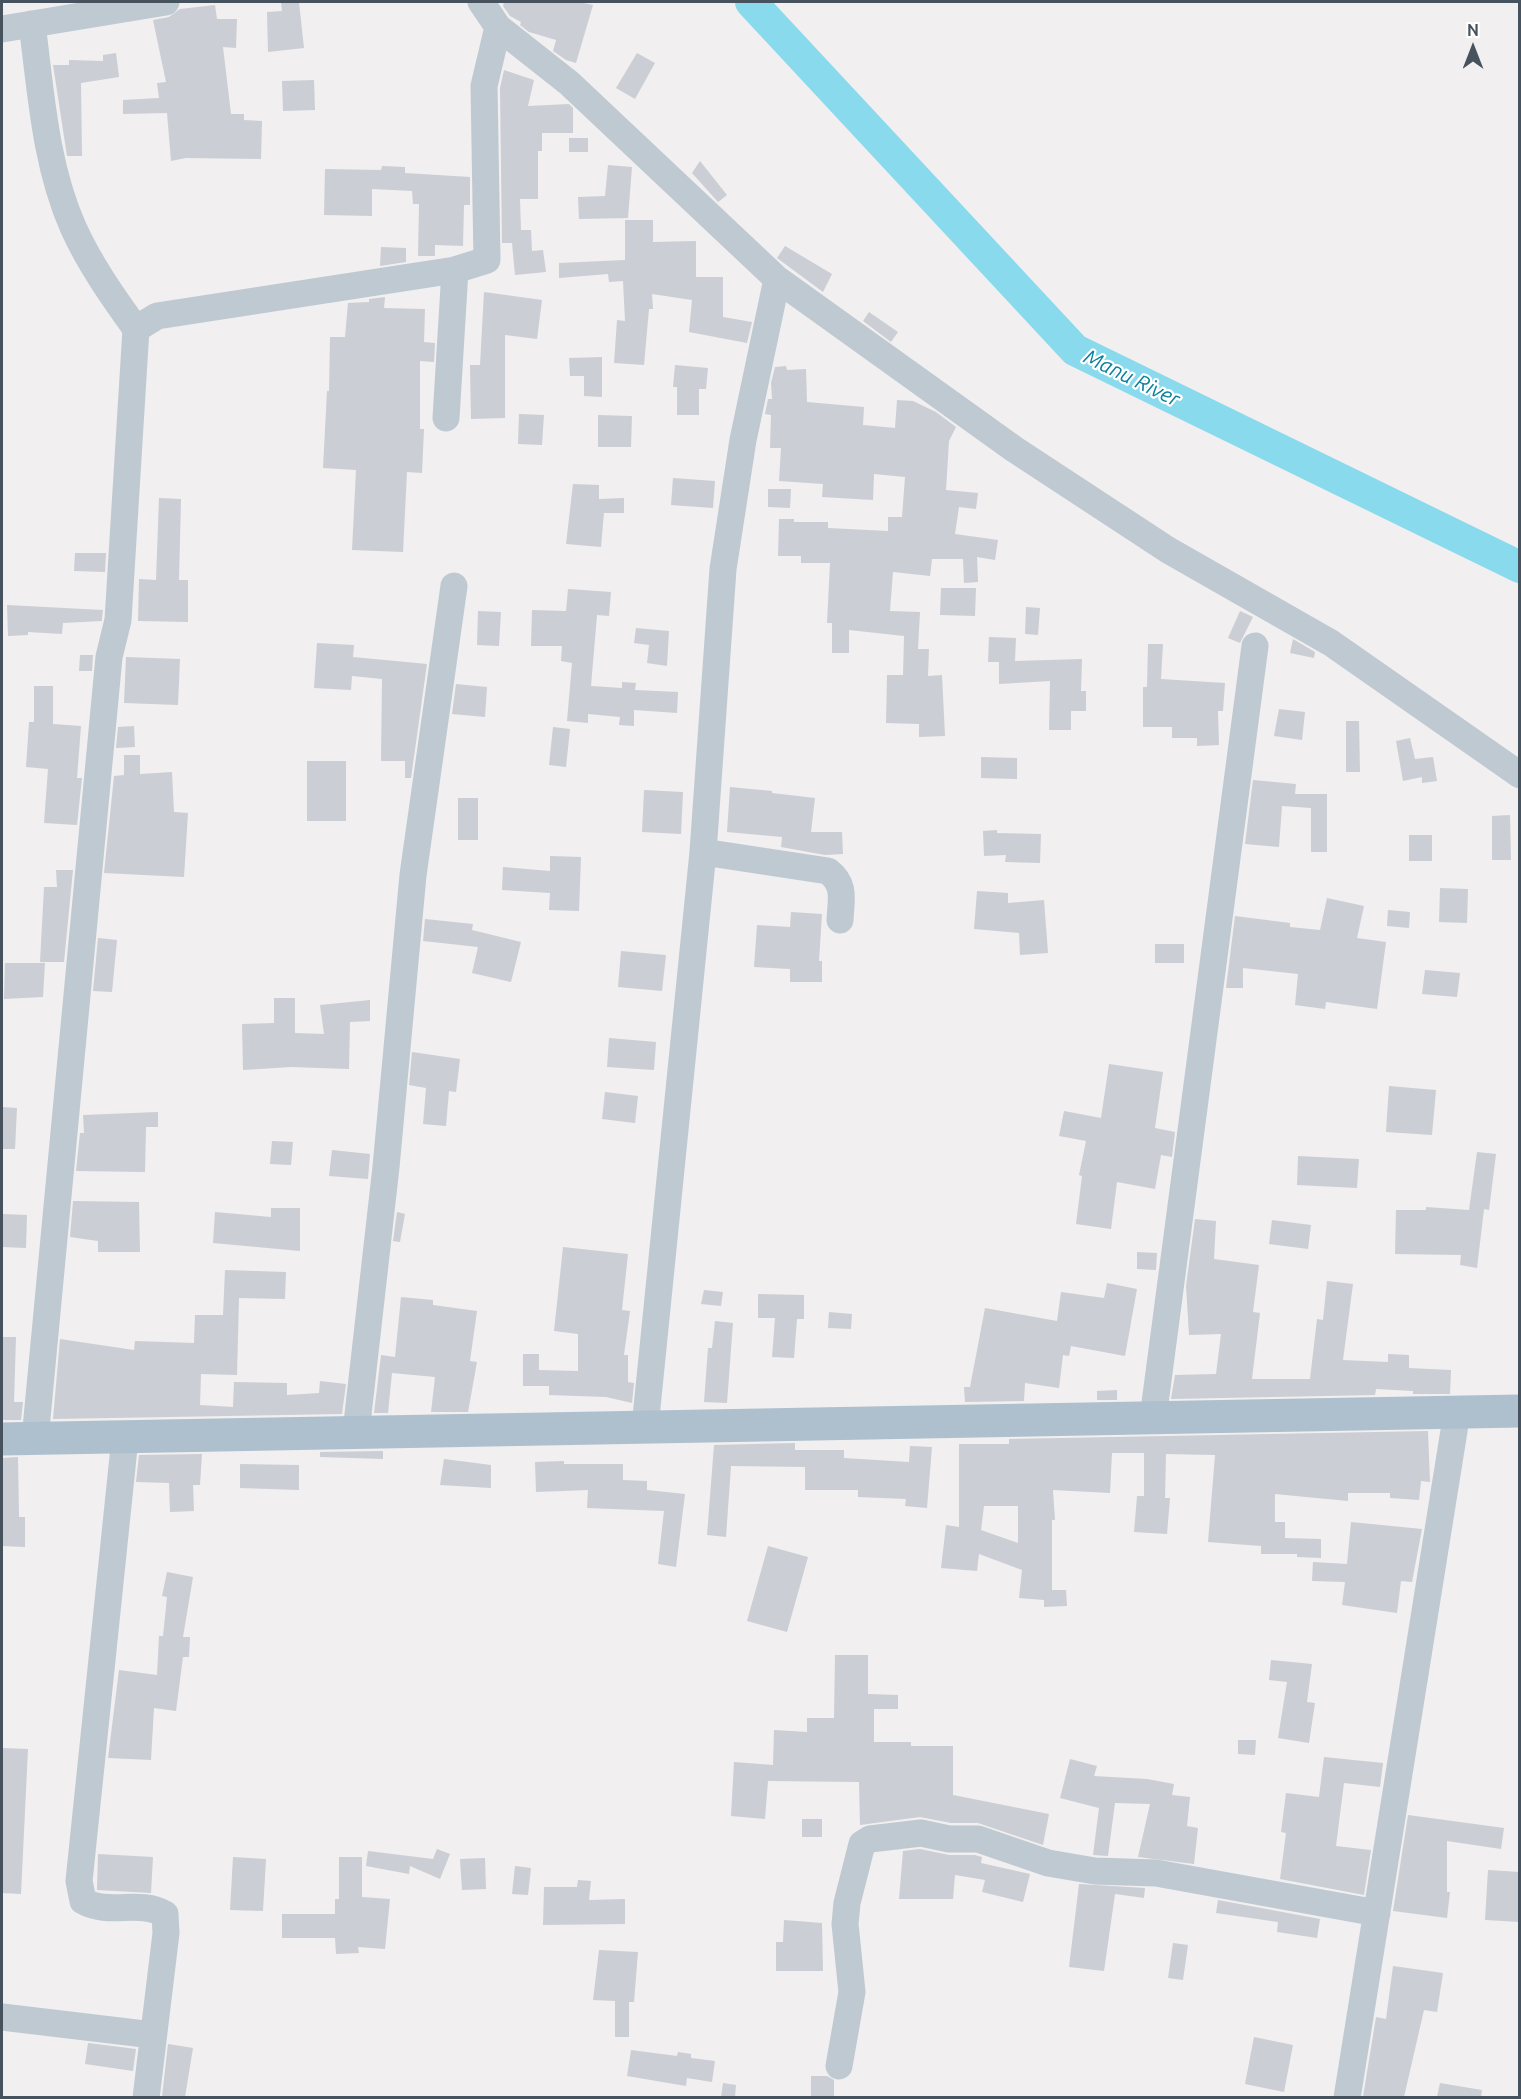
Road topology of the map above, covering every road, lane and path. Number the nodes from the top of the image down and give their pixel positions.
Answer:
1 (166, 2) edge
2 (481, 2) edge
3 (32, 24) junction
4 (498, 27) junction
5 (2, 29) edge
6 (455, 270) junction
7 (777, 279) junction
8 (135, 329) junction
9 (446, 418) dead end
10 (454, 586) dead end
11 (1255, 646) dead end
12 (1520, 776) edge
13 (703, 852) junction
14 (840, 920) dead end
15 (1520, 1411) edge
16 (1457, 1412) junction
17 (1153, 1418) junction
18 (645, 1427) junction
19 (356, 1432) junction
20 (125, 1438) junction
21 (2, 1439) edge
22 (35, 1439) junction
23 (1377, 1913) junction
24 (2, 2017) edge
25 (153, 2036) junction
26 (839, 2067) dead end
27 (146, 2097) edge
28 (1347, 2097) edge

1 - 3 street
2 - 4 street
3 - 5 street
3 - 8 street
4 - 6 street
4 - 7 street
6 - 8 street
6 - 9 street
7 - 12 street
7 - 13 street
8 - 22 street
10 - 19 street
11 - 17 street
13 - 14 street
13 - 18 street
15 - 16 main road
16 - 17 main road
16 - 23 street
17 - 18 main road
18 - 19 main road
19 - 20 main road
20 - 22 main road
20 - 25 street
21 - 22 main road
23 - 26 street
23 - 28 street
24 - 25 street
25 - 27 street

